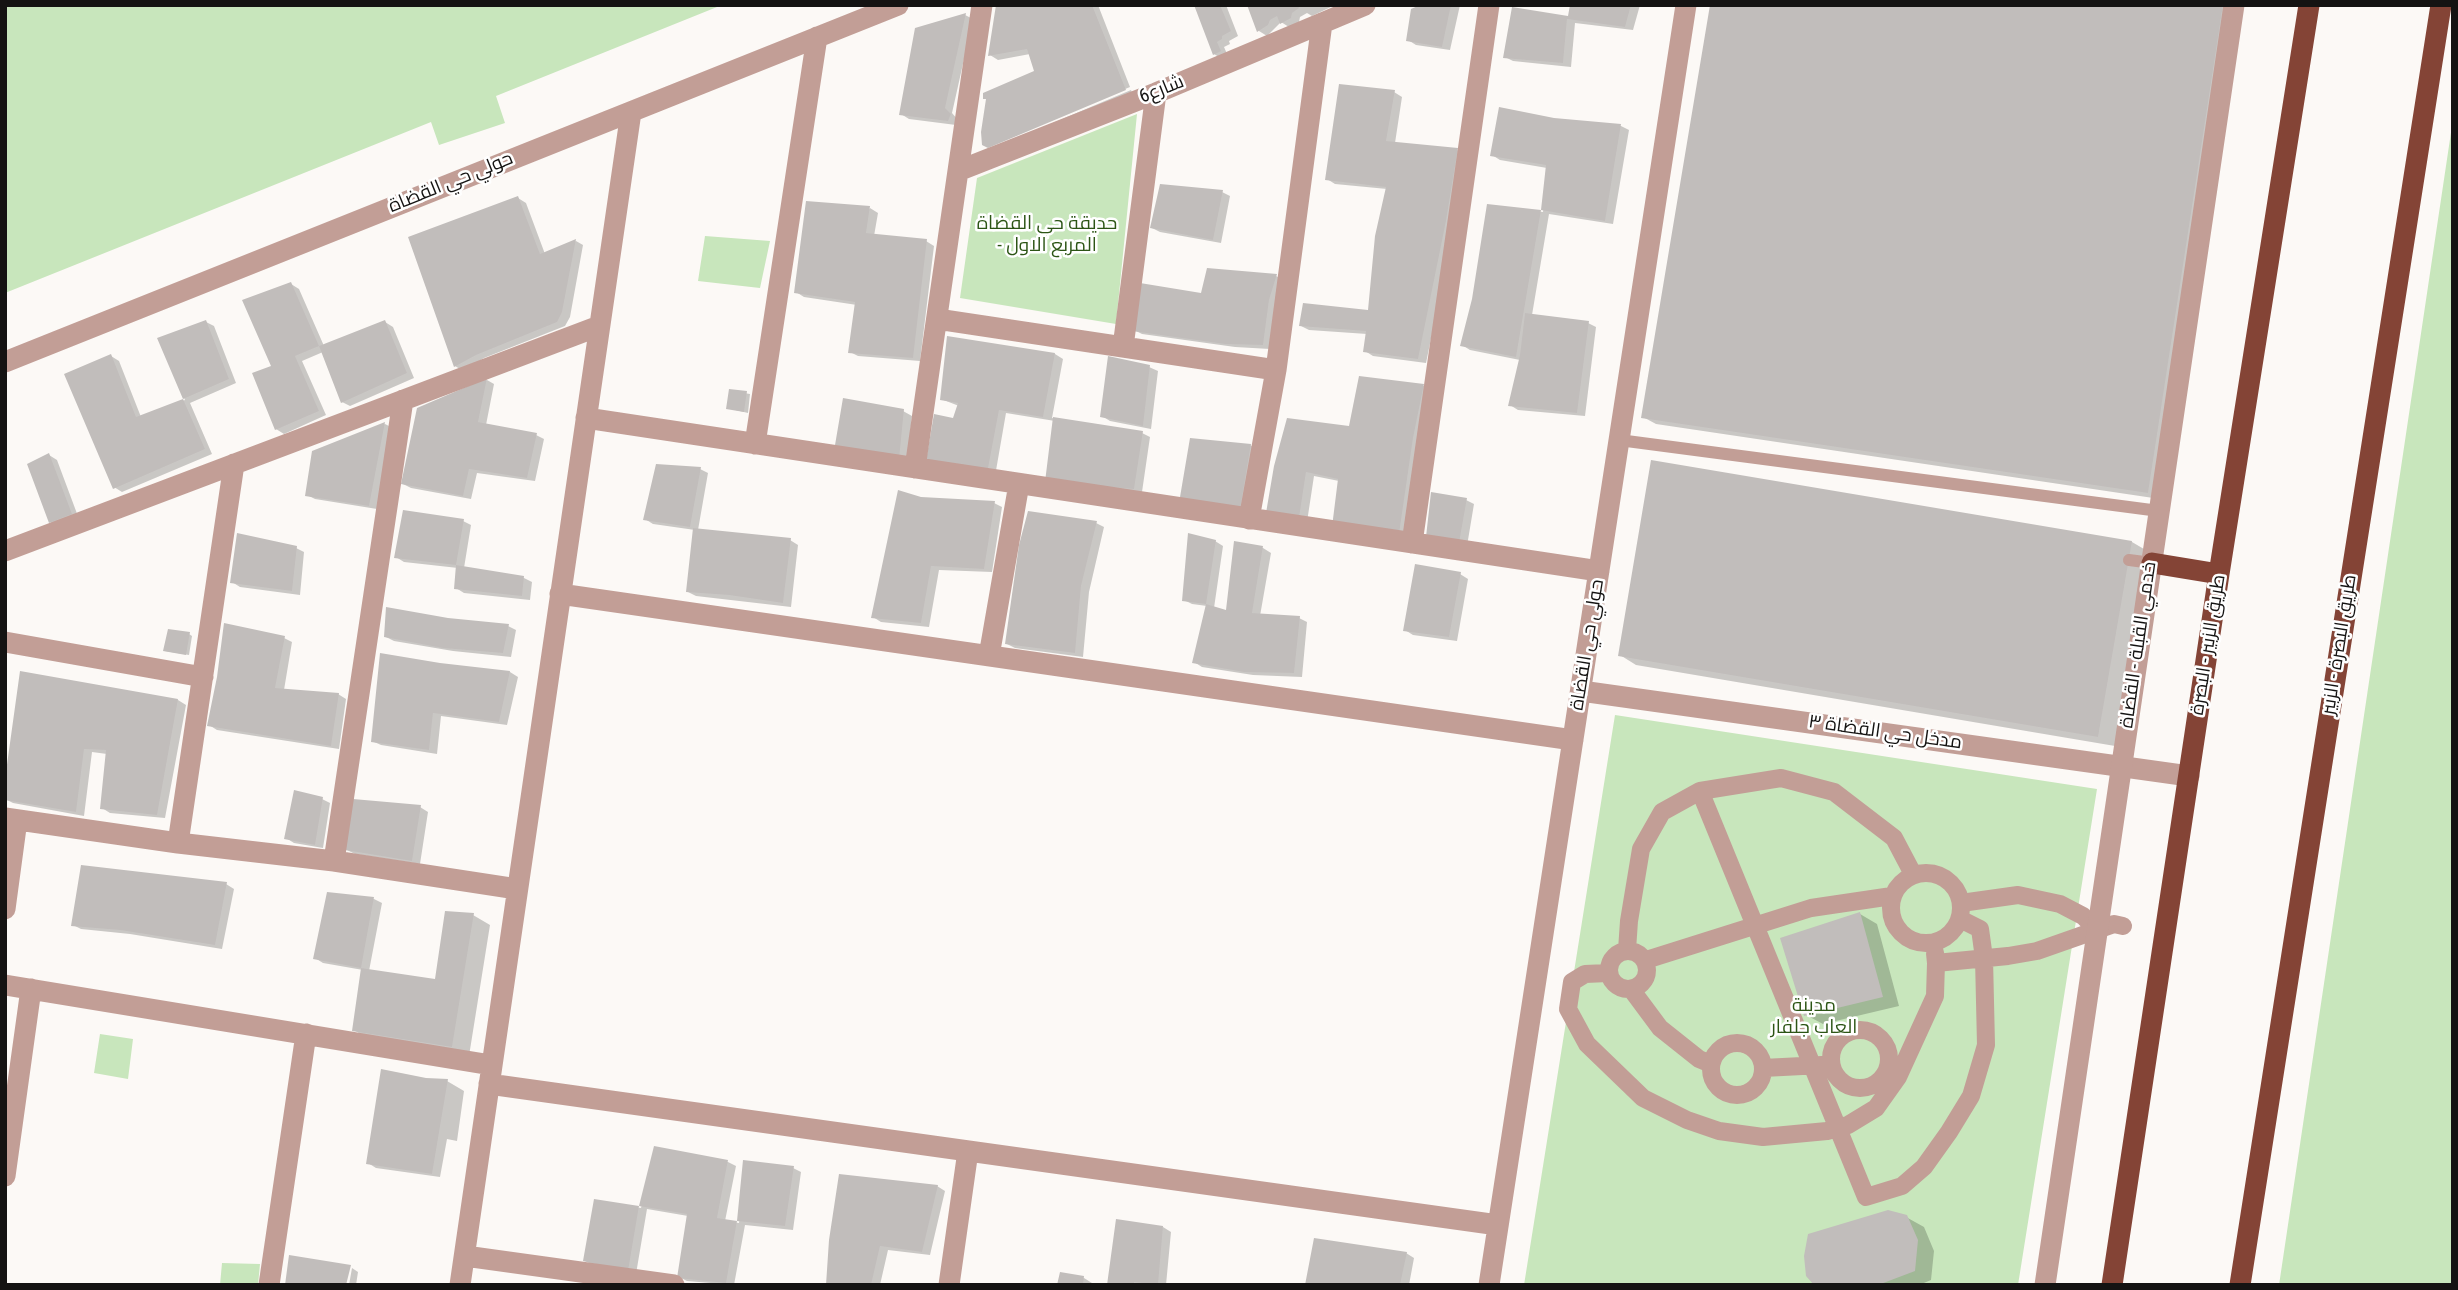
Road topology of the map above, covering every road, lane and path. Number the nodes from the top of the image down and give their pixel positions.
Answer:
1 (898, 5) edge
2 (982, 5) edge
3 (1365, 5) edge
4 (1489, 5) edge
5 (1686, 5) edge
6 (2234, 5) edge
7 (2309, 5) edge
8 (2441, 5) edge
9 (1322, 23) junction
10 (817, 37) junction
11 (1156, 93) junction
12 (631, 112) junction
13 (958, 171) junction
14 (937, 319) junction
15 (599, 326) junction
16 (1123, 347) junction
17 (5, 362) edge
18 (1276, 370) junction
19 (403, 400) junction
20 (586, 418) junction
21 (1619, 440) junction
22 (755, 444) junction
23 (234, 464) junction
24 (915, 468) junction
25 (1019, 484) junction
26 (2159, 511) junction
27 (1249, 519) junction
28 (1412, 543) junction
29 (5, 551) edge
30 (2129, 560) dead end
31 (2152, 563) junction
32 (1599, 571) junction
33 (2219, 574) junction
34 (560, 594) junction
35 (5, 642) edge
36 (989, 656) junction
37 (203, 677) junction
38 (1581, 691) junction
39 (1573, 740) junction
40 (2121, 765) junction
41 (2189, 776) junction
42 (1700, 791) junction
43 (11, 819) edge
44 (178, 843) junction
45 (334, 861) junction
46 (1913, 874) junction
47 (517, 889) junction
48 (1892, 896) junction
49 (5, 909) edge
50 (1961, 911) junction
51 (1755, 926) junction
52 (2123, 926) dead end
53 (2097, 930) junction
54 (1933, 943) junction
55 (1627, 950) junction
56 (1984, 958) junction
57 (1646, 960) junction
58 (1936, 963) junction
59 (1608, 973) junction
60 (5, 985) edge
61 (31, 989) junction
62 (1631, 989) junction
63 (306, 1034) junction
64 (1711, 1064) junction
65 (1832, 1065) dead end
66 (1813, 1066) junction
67 (1763, 1068) junction
68 (490, 1075) junction
69 (1838, 1128) junction
70 (968, 1151) junction
71 (5, 1176) edge
72 (1498, 1225) junction
73 (465, 1256) junction
74 (634, 1281) edge
75 (269, 1285) edge
76 (460, 1285) edge
77 (674, 1285) edge
78 (949, 1285) edge
79 (1489, 1285) edge
80 (2045, 1285) edge
81 (2112, 1285) edge
82 (2240, 1285) edge

1 - 10 street, حولي حي القضاة
2 - 13 street
3 - 9 street, شارع6
4 - 28 street
5 - 21 street, حولي حي القضاة
6 - 26 street, خدمي القبلة - القضاة
7 - 33 highway, طريق الزبير - البصرة
8 - 82 highway, طريق البصرة - الزبير
9 - 11 street, شارع6
9 - 18 street
10 - 12 street, حولي حي القضاة
10 - 22 street
11 - 13 street, شارع6
11 - 16 street
12 - 15 street
12 - 17 street, حولي حي القضاة
13 - 14 street
14 - 16 street
14 - 24 street
15 - 19 street
15 - 20 street
16 - 18 street
18 - 27 street
19 - 23 street
19 - 45 street
20 - 22 street
20 - 34 street
21 - 26 lane
21 - 32 street, حولي حي القضاة
22 - 24 street
23 - 29 street
23 - 37 street
24 - 25 street
25 - 27 street
25 - 36 street
26 - 31 street, خدمي القبلة - القضاة
27 - 28 street
28 - 32 street
30 - 31 lane
31 - 33 highway
31 - 40 street, خدمي القبلة - القضاة
32 - 38 street, حولي حي القضاة
33 - 41 highway, طريق الزبير - البصرة
34 - 36 street
34 - 47 street
35 - 37 street
36 - 39 street
37 - 44 street
38 - 39 street, حولي حي القضاة
38 - 40 street, مدخل حي القضاة ٣
39 - 72 street, حولي حي القضاة
40 - 41 street, مدخل حي القضاة ٣
40 - 53 street, خدمي القبلة - القضاة
41 - 81 highway, طريق الزبير - البصرة
42 - 46 street
42 - 51 street
42 - 55 street
43 - 44 street
43 - 49 street
44 - 45 street
45 - 47 street
46 - 48 street
46 - 50 street
47 - 68 street
48 - 51 street
48 - 54 street
50 - 53 street
50 - 54 street
50 - 56 street
51 - 57 street
51 - 66 street
52 - 53 street
53 - 56 street
53 - 80 street, خدمي القبلة - القضاة
54 - 58 street
55 - 57 street
55 - 59 street
56 - 58 street
56 - 69 street
57 - 62 street
58 - 69 street
59 - 62 street
59 - 69 street
60 - 61 street
61 - 63 street
61 - 71 street
62 - 64 street
63 - 68 street
63 - 75 street
64 - 67 street
64 - 67 street
65 - 66 street
66 - 67 street
66 - 69 street
68 - 70 street
68 - 73 street
70 - 72 street
70 - 78 street
72 - 79 street, حولي حي القضاة
73 - 74 street
73 - 76 street
74 - 77 street

